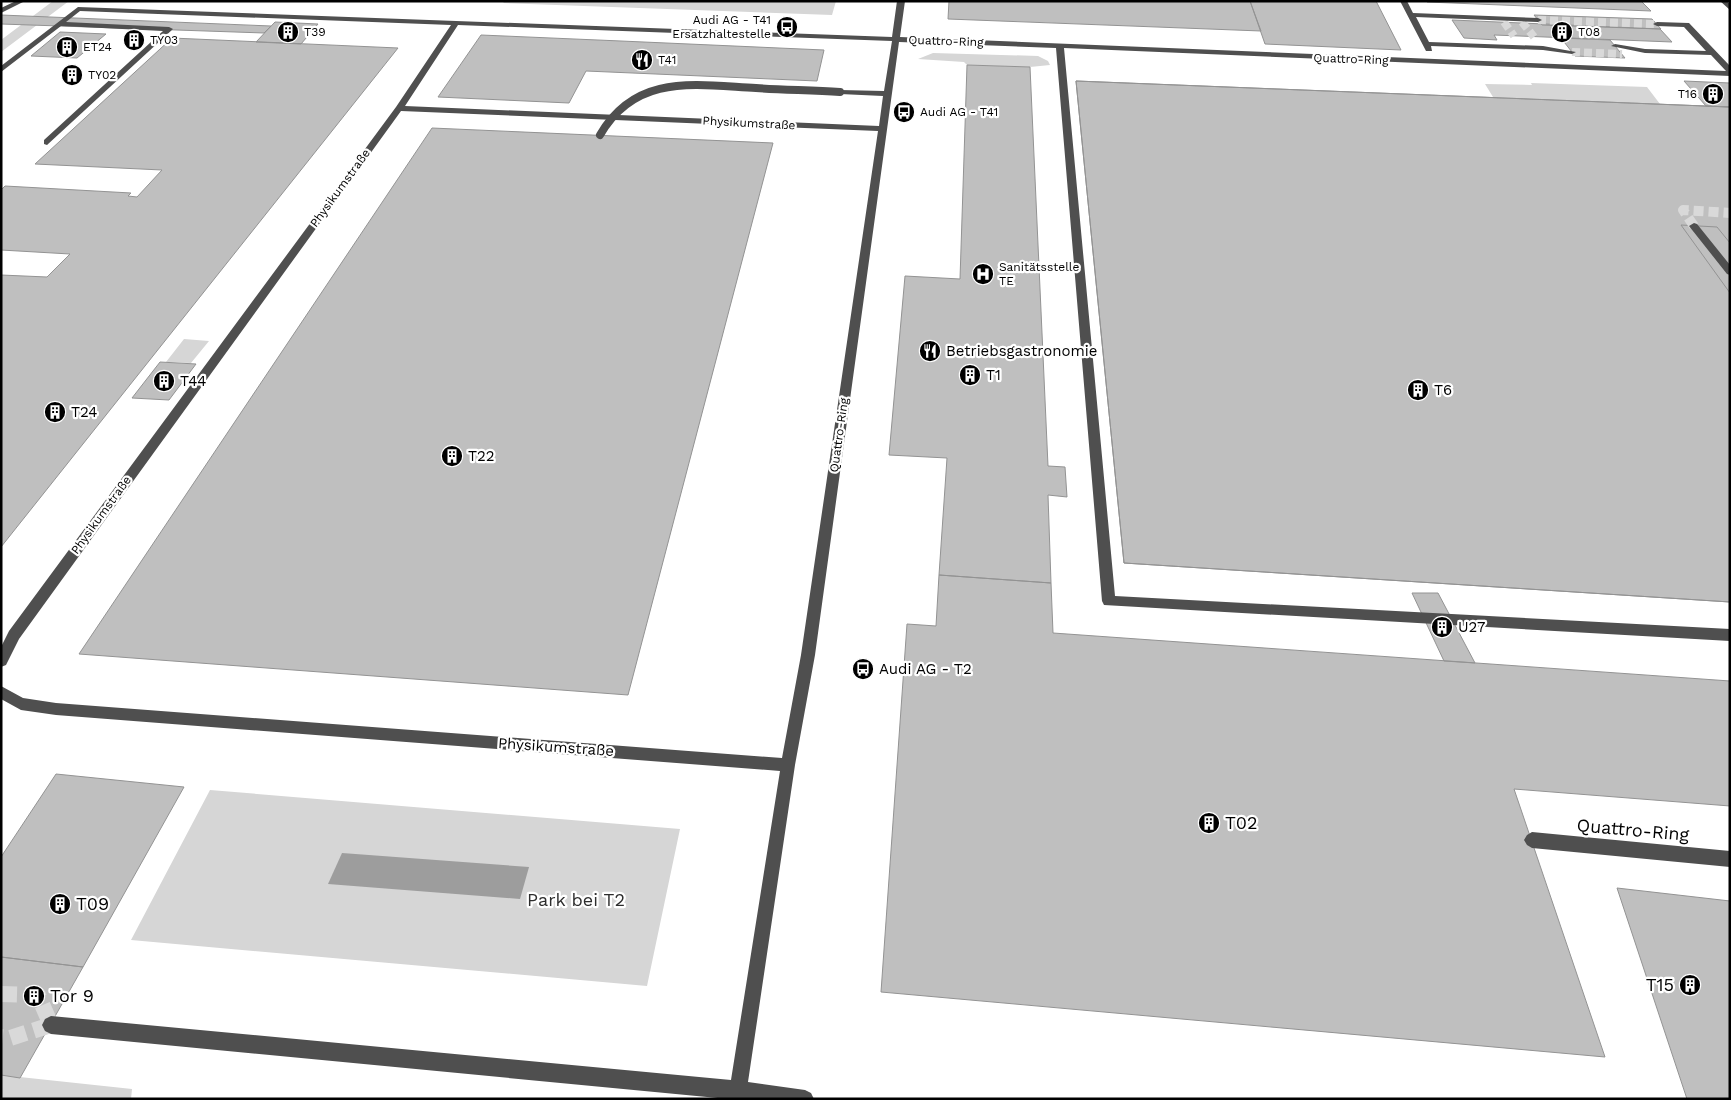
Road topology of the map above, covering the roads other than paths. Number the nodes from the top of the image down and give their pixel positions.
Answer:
1 (4, 1) edge
2 (13, 1) edge
3 (22, 1) edge
4 (901, 1) edge
5 (1403, 1) edge
6 (1723, 1) edge
7 (1730, 8) edge
8 (1, 9) edge
9 (1409, 15) junction
10 (1538, 20) tunnel mouth
11 (456, 23) junction
12 (59, 24) junction
13 (1657, 24) tunnel mouth
14 (1514, 36) tunnel mouth
15 (1534, 37) tunnel mouth
16 (895, 40) junction
17 (1425, 44) junction
18 (1566, 44) tunnel mouth
19 (1060, 46) junction
20 (1615, 46) tunnel mouth
21 (1522, 47) junction
22 (1543, 48) junction
23 (1645, 51) junction
24 (1572, 52) tunnel mouth
25 (1712, 53) junction
26 (1622, 54) tunnel mouth
27 (1436, 62) junction
28 (1, 70) edge
29 (1730, 73) edge
30 (887, 94) junction
31 (399, 108) junction
32 (882, 129) junction
33 (600, 135) dead end
34 (47, 142) dead end
35 (1694, 226) tunnel mouth
36 (1730, 272) edge
37 (1730, 634) edge
38 (1, 662) edge
39 (1, 692) edge
40 (788, 765) junction
41 (1532, 840) dead end
42 (1730, 859) edge
43 (51, 1025) dead end
44 (738, 1094) edge
45 (805, 1099) edge

1 - 8 street
2 - 8 street
3 - 8 street
4 - 16 street
5 - 9 street
6 - 7 street
9 - 10 street
9 - 17 street
11 - 12 street
11 - 16 street
11 - 31 street
12 - 28 street
12 - 34 street
13 - 25 street
14 - 21 street
15 - 22 street
16 - 19 street, Quattro-Ring
16 - 30 street, Quattro-Ring
17 - 21 street
17 - 27 street
18 - 22 street
19 - 27 street, Quattro-Ring
19 - 37 street
20 - 23 street
21 - 22 street
22 - 24 street
23 - 25 street
23 - 26 street
25 - 29 street
27 - 29 street, Quattro-Ring
30 - 32 street, Quattro-Ring
30 - 33 street, bridge
31 - 32 street, Physikumstraße
31 - 38 street, Physikumstraße
32 - 40 street, Quattro-Ring
35 - 36 street
39 - 40 street, Physikumstraße
40 - 44 street
41 - 42 street, Quattro-Ring
43 - 44 street
44 - 45 street

